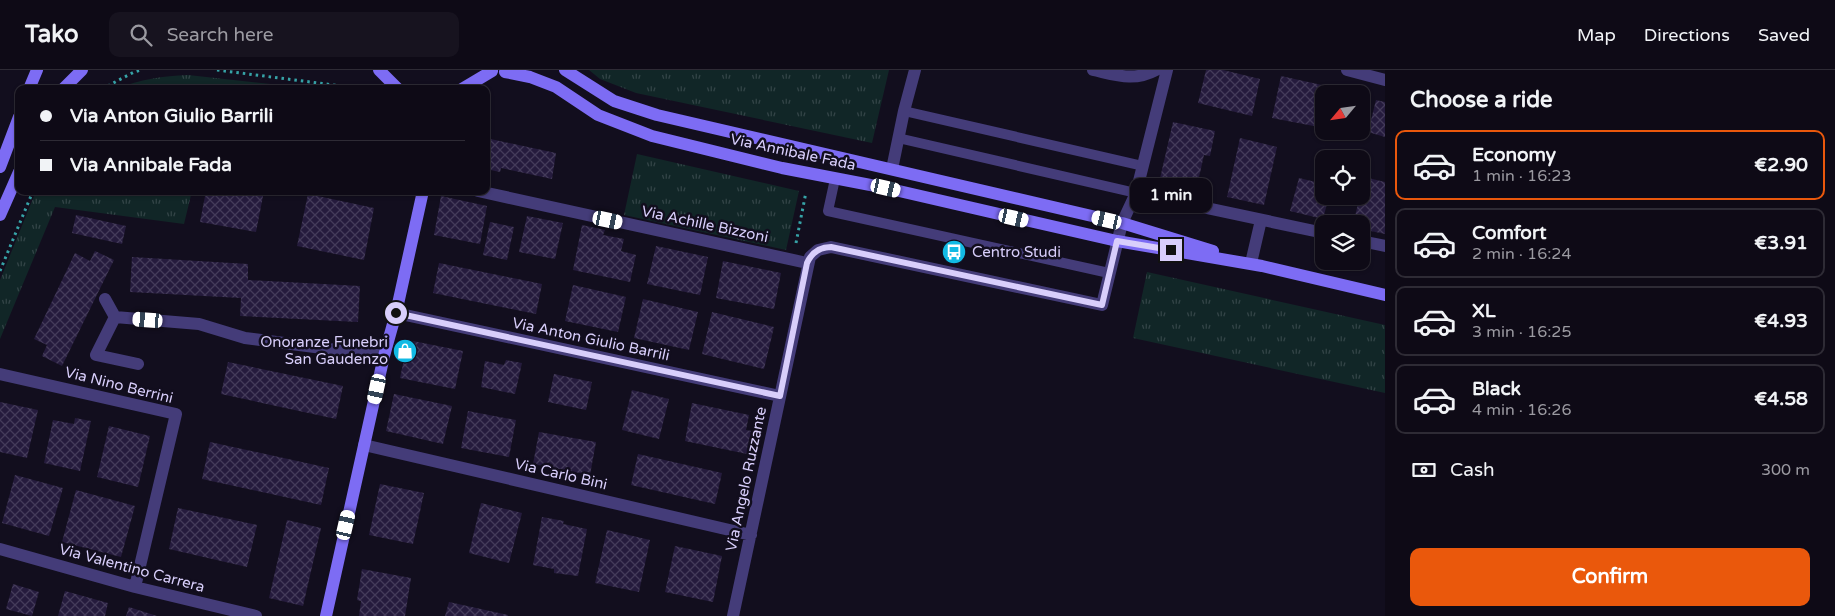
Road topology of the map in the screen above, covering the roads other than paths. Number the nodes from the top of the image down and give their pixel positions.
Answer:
1 (37, 70) edge
2 (82, 70) edge
3 (379, 70) edge
4 (491, 70) edge
5 (565, 70) edge
6 (915, 70) edge
7 (1093, 70) edge
8 (1156, 70) edge
9 (1167, 70) edge
10 (1347, 70) edge
11 (509, 71) edge
12 (1385, 80) edge
13 (31, 85) edge
14 (67, 85) edge
15 (394, 85) edge
16 (468, 85) edge
17 (904, 111) junction
18 (15, 128) edge
19 (898, 138) junction
20 (1143, 166) junction
21 (0, 167) edge
22 (892, 169) junction
23 (835, 179) junction
24 (15, 181) edge
25 (1136, 193) junction
26 (490, 194) edge
27 (422, 195) edge
28 (0, 215) edge
29 (1262, 220) junction
30 (1122, 223) junction
31 (1315, 231) edge
32 (1117, 241) junction
33 (1370, 242) edge
34 (1385, 246) edge
35 (807, 263) junction
36 (1257, 265) junction
37 (1109, 273) junction
38 (1385, 295) edge
39 (105, 299) dead end
40 (396, 313) junction
41 (115, 317) junction
42 (384, 356) junction
43 (138, 364) dead end
44 (0, 374) edge
45 (780, 396) junction
46 (364, 445) junction
47 (751, 534) junction
48 (0, 549) edge
49 (134, 587) junction
50 (256, 616) edge
51 (326, 616) edge
52 (733, 616) edge

1 - 13 main road
2 - 14 main road
3 - 15 main road
4 - 11 main road, Via Annibale Fada
4 - 16 main road
5 - 22 main road, Via Annibale Fada
6 - 17 street
7 - 8 street
9 - 20 street
10 - 12 street
11 - 23 main road, Via Annibale Fada
17 - 19 street
17 - 20 lane
18 - 21 main road
19 - 22 street
19 - 25 lane
20 - 25 street
22 - 30 main road, Via Annibale Fada
23 - 32 main road, Via Annibale Fada
23 - 37 lane
24 - 28 main road
25 - 29 street
25 - 30 street
26 - 35 street, Via Achille Bizzoni
27 - 40 main road
29 - 31 street
29 - 36 street
30 - 32 street
30 - 36 main road, Via Annibale Fada
32 - 36 main road, Via Annibale Fada
32 - 37 street
33 - 34 street
35 - 37 street
35 - 45 street, Via Angelo Ruzzante
36 - 38 main road, Via Annibale Fada
39 - 41 street
40 - 42 main road
40 - 45 street, Via Anton Giulio Barrili
41 - 42 street
41 - 43 street
42 - 46 main road
44 - 49 street, Via Nino Berrini
45 - 47 street, Via Angelo Ruzzante
46 - 47 street, Via Carlo Bini
46 - 51 main road
47 - 52 street, Via Angelo Ruzzante
48 - 49 street, Via Valentino Carrera
49 - 50 street, Via Valentino Carrera

